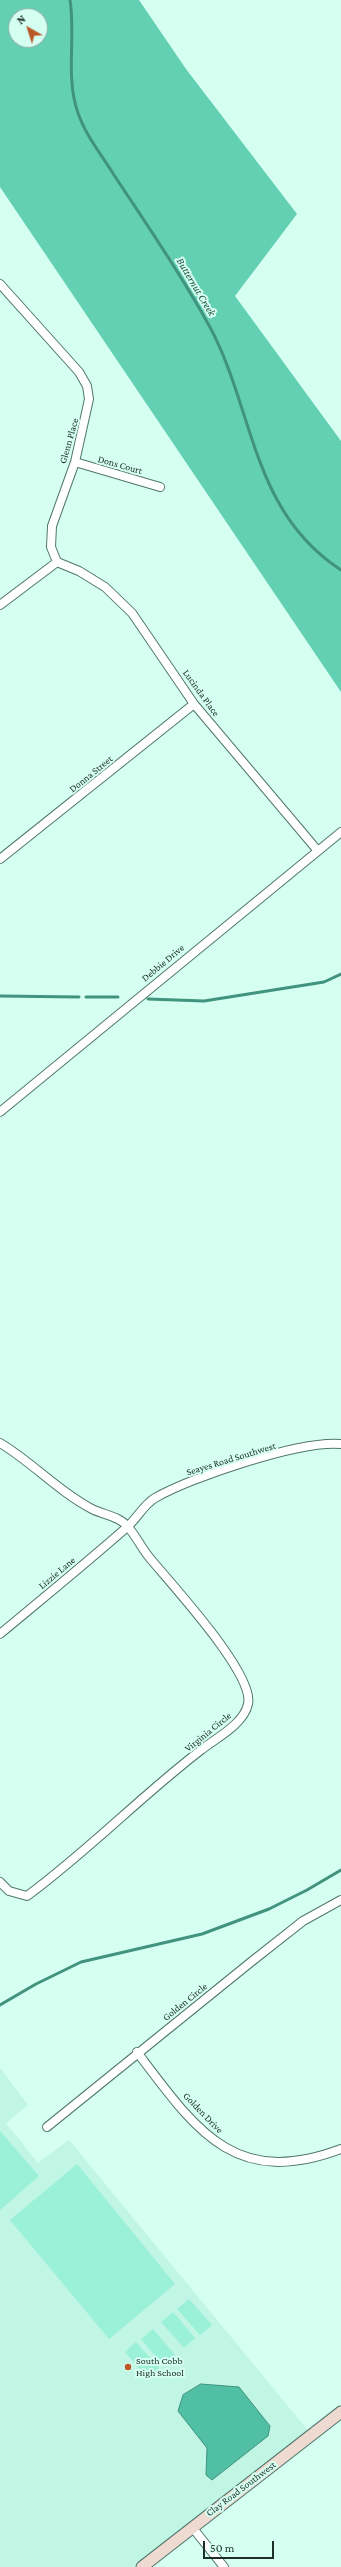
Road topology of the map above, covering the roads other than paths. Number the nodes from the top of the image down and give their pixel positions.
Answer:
1 (0, 284) edge
2 (75, 462) junction
3 (160, 487) dead end
4 (57, 562) junction
5 (0, 605) edge
6 (194, 704) junction
7 (341, 832) edge
8 (318, 851) junction
9 (0, 859) edge
10 (0, 1112) edge
11 (0, 1443) edge
12 (341, 1444) edge
13 (128, 1527) junction
14 (0, 1634) edge
15 (0, 1882) edge
16 (341, 1900) edge
17 (137, 2052) junction
18 (47, 2126) dead end
19 (341, 2149) edge
20 (341, 2412) edge
21 (192, 2527) junction
22 (142, 2567) edge
23 (224, 2567) edge

1 - 2 street, Glenn Place
2 - 3 street, Dons Court
2 - 4 street, Glenn Place
4 - 5 street
4 - 6 street, Lucinda Place
6 - 8 street, Lucinda Place
6 - 9 street, Donna Street
7 - 8 street, Debbie Drive
8 - 10 street, Debbie Drive
11 - 13 street
12 - 13 street, Seayes Road Southwest
13 - 14 street, Lizzie Lane
13 - 15 street, Virginia Circle
16 - 17 street, Golden Circle
17 - 18 street, Golden Circle
17 - 19 street, Golden Drive
20 - 21 street, Clay Road Southwest
21 - 22 street, Clay Road Southwest
21 - 23 street

